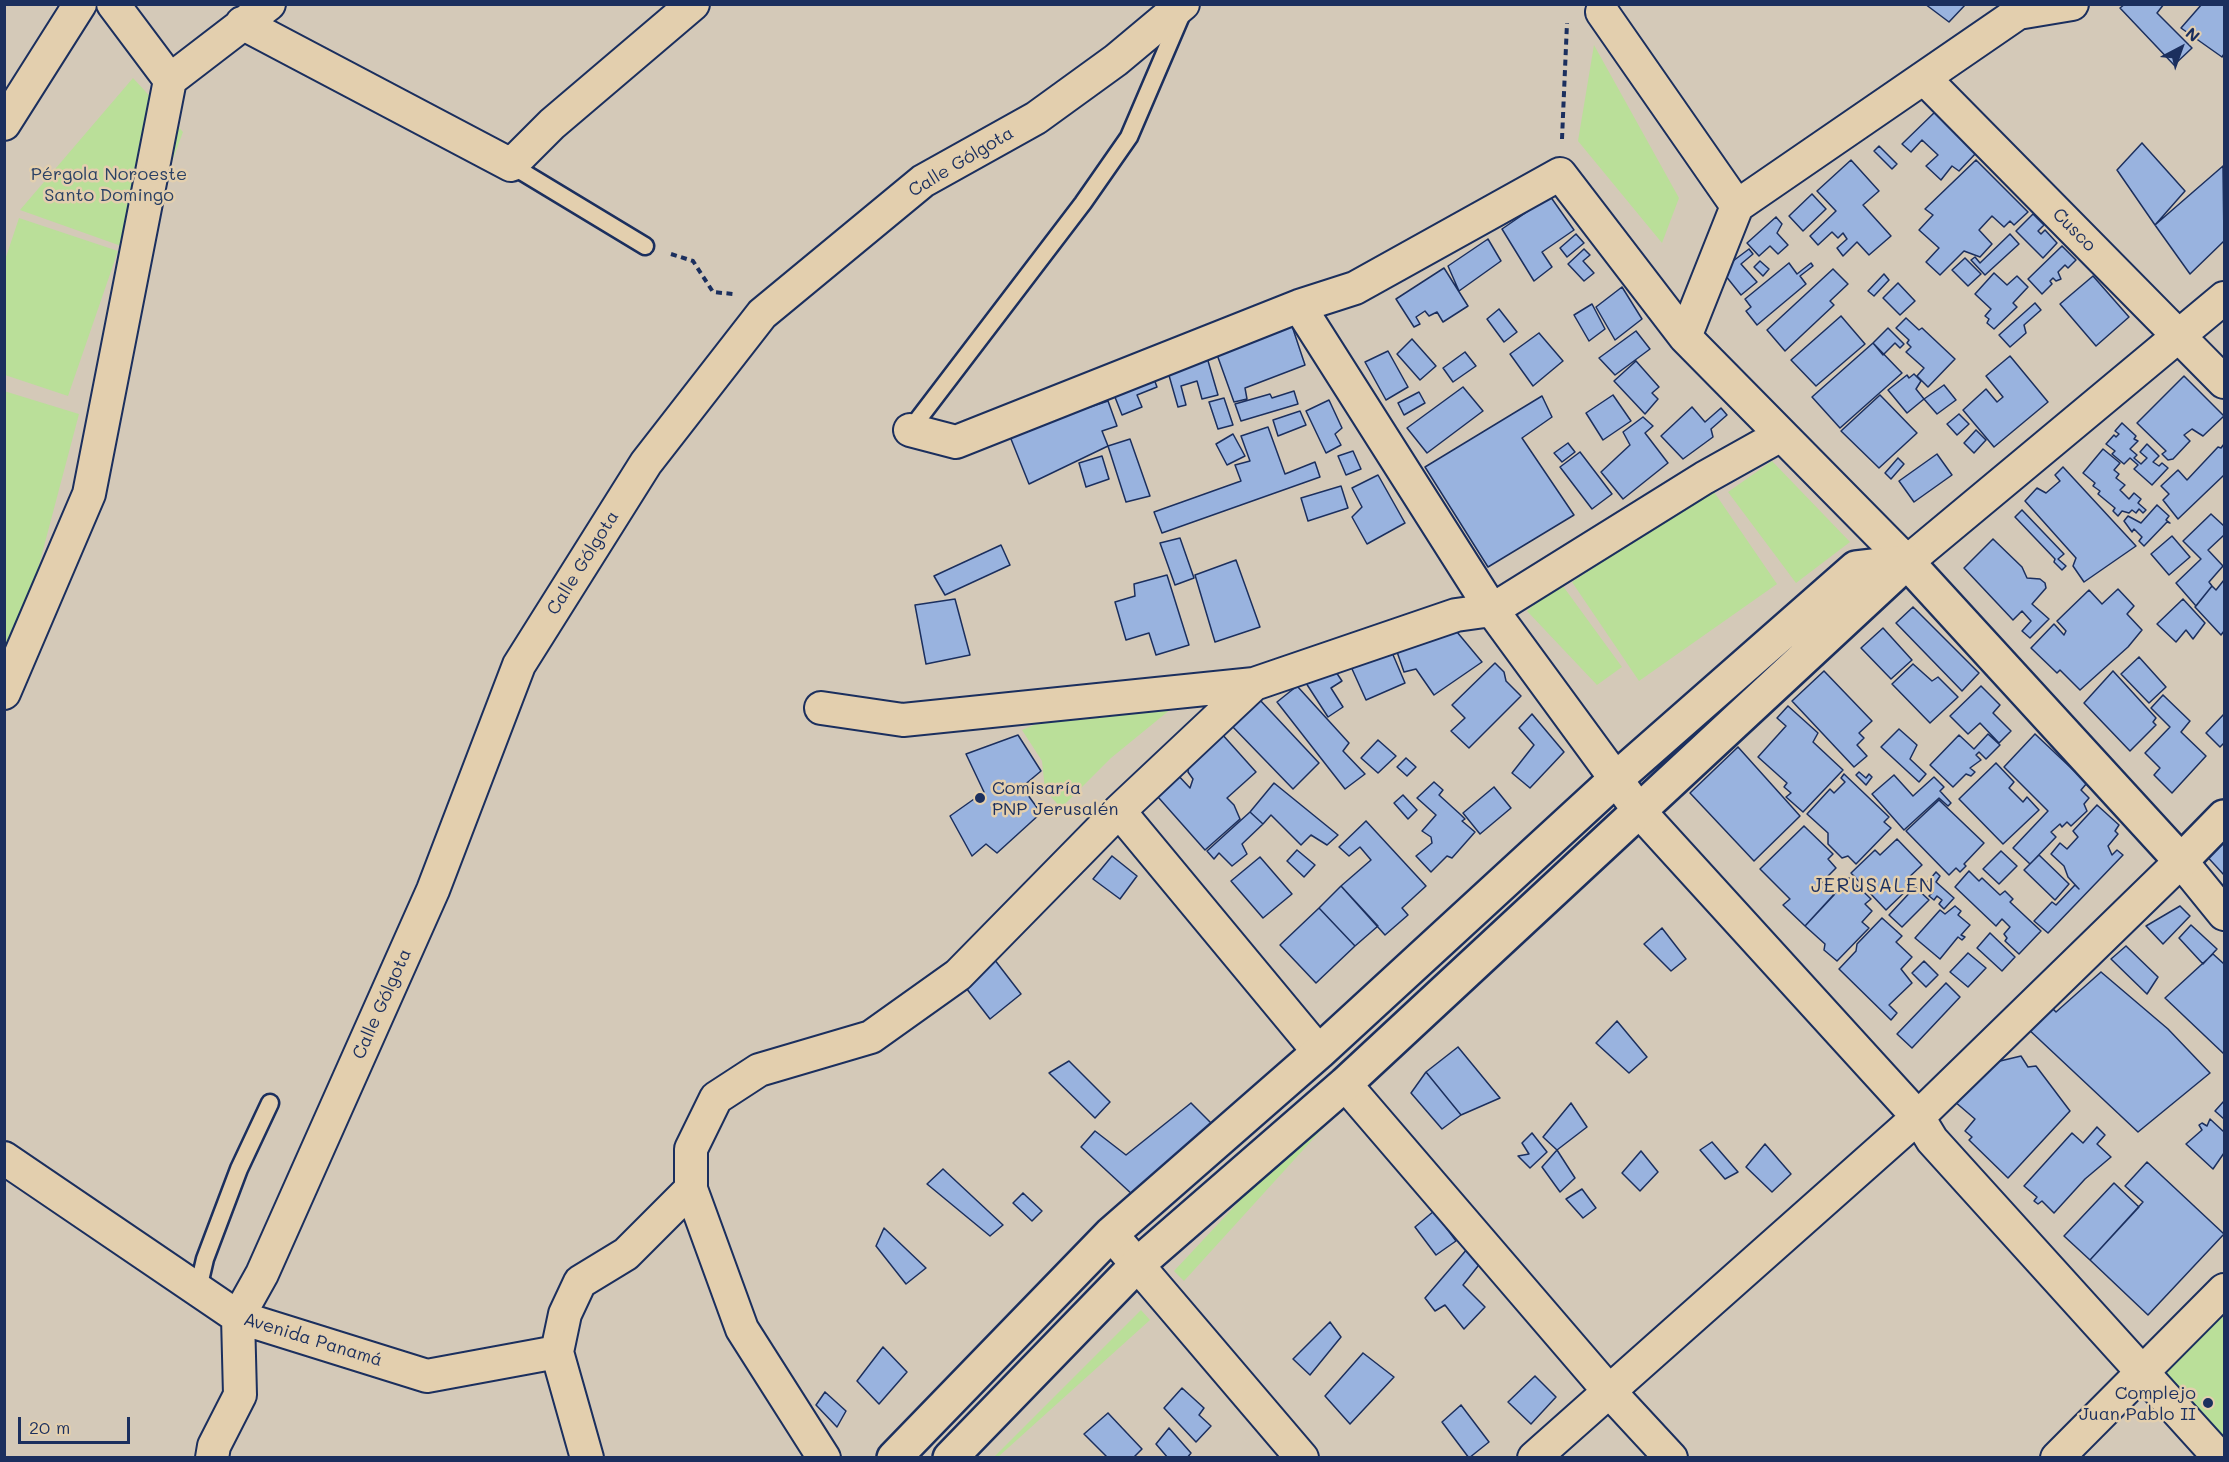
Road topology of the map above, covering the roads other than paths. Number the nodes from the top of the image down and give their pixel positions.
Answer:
1 (80, 4) edge
2 (113, 4) edge
3 (269, 4) edge
4 (693, 4) edge
5 (1184, 4) edge
6 (2072, 4) edge
7 (2014, 9) edge
8 (1602, 12) dead end
9 (238, 14) edge
10 (1924, 78) junction
11 (170, 80) junction
12 (4, 124) edge
13 (511, 165) junction
14 (1737, 206) junction
15 (645, 246) road end
16 (2224, 298) edge
17 (1299, 306) junction
18 (2178, 336) junction
19 (1685, 337) junction
20 (2224, 382) edge
21 (910, 430) joint
22 (1781, 435) junction
23 (1907, 562) junction
24 (1491, 610) junction
25 (1254, 684) junction
26 (4, 693) edge
27 (820, 708) dead end
28 (1617, 778) junction
29 (1119, 811) junction
30 (1640, 812) junction
31 (2224, 817) edge
32 (2181, 861) junction
33 (2224, 914) edge
34 (1319, 1052) junction
35 (1345, 1084) junction
36 (270, 1103) dead end
37 (1918, 1117) junction
38 (4, 1158) edge
39 (691, 1189) junction
40 (1112, 1234) junction
41 (1137, 1265) junction
42 (198, 1289) junction
43 (2224, 1290) edge
44 (238, 1317) junction
45 (557, 1352) junction
46 (2140, 1372) junction
47 (1608, 1390) junction
48 (212, 1458) edge
49 (587, 1458) edge
50 (824, 1458) edge
51 (894, 1458) edge
52 (950, 1458) edge
53 (1302, 1458) edge
54 (1534, 1458) edge
55 (1671, 1458) edge
56 (2057, 1458) edge
57 (2220, 1458) edge

1 - 12 street
2 - 11 street
3 - 9 street
4 - 13 street
5 - 21 lane
5 - 44 street, Calle Gólgota
6 - 7 street
7 - 10 street
8 - 14 street
9 - 11 street
9 - 13 street
10 - 14 street
10 - 18 street, Cusco
11 - 26 street
13 - 15 lane
14 - 19 street
16 - 18 street
17 - 19 street
17 - 21 street
17 - 24 street
18 - 20 street, Cusco
18 - 23 street
19 - 22 street
22 - 23 street
22 - 24 street
23 - 28 street
23 - 30 street
23 - 32 street
24 - 25 street
24 - 28 street
25 - 27 street
25 - 29 street
28 - 30 street
28 - 34 street
29 - 34 street
29 - 39 street
30 - 35 street
30 - 37 street
31 - 32 street
32 - 33 street
32 - 37 street
34 - 40 street
35 - 41 street
35 - 47 street
36 - 42 lane
37 - 46 street
37 - 47 street
38 - 42 street, Avenida Panamá
39 - 45 street
39 - 50 street
40 - 41 street
40 - 51 street
41 - 52 street
41 - 53 street
42 - 44 street, Avenida Panamá
43 - 46 street
44 - 45 street, Avenida Panamá
44 - 48 street
45 - 49 street
46 - 56 street
46 - 57 street
47 - 54 street
47 - 55 street

